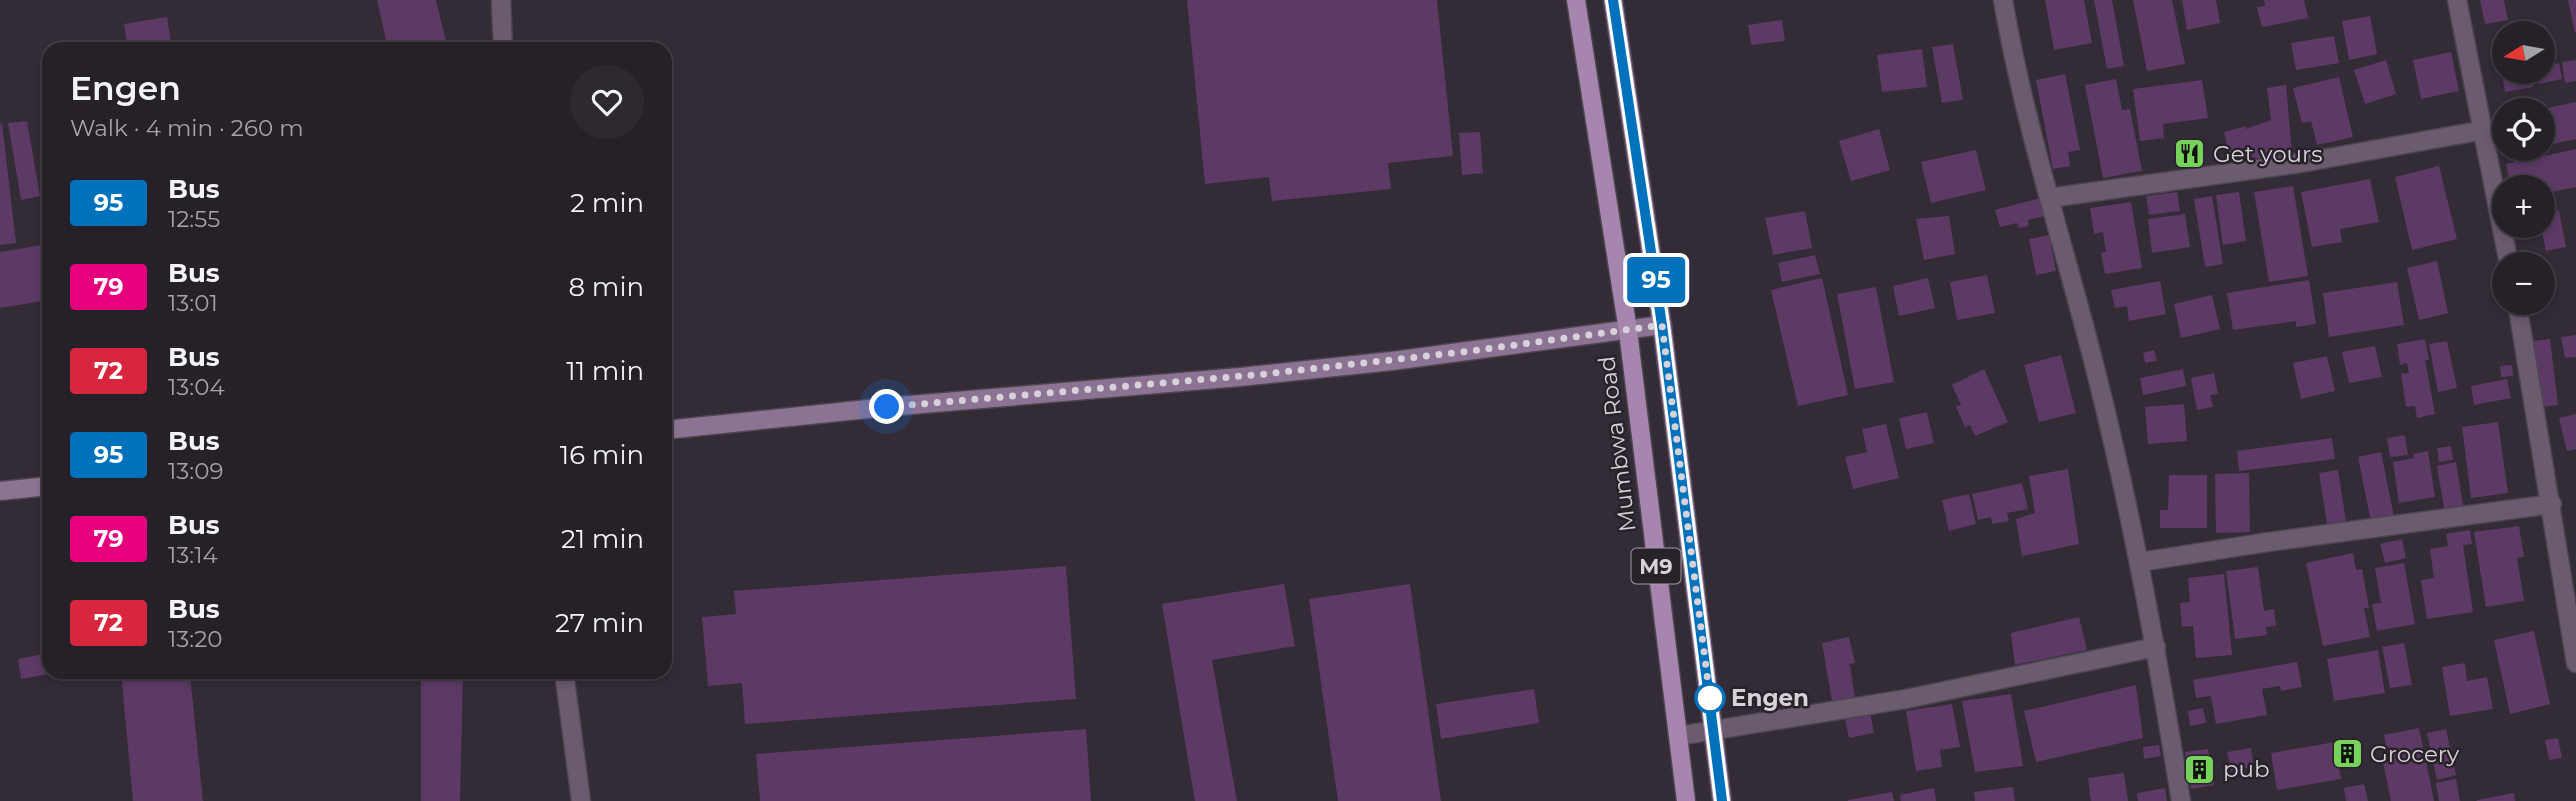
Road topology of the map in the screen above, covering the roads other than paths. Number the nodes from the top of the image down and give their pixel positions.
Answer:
1 (501, 0) edge
2 (1576, 0) edge
3 (1613, 0) edge
4 (2003, 0) edge
5 (2457, 0) edge
6 (503, 42) edge
7 (2484, 130) junction
8 (2049, 198) junction
9 (2507, 252) edge
10 (2519, 315) edge
11 (1662, 325) junction
12 (1628, 331) junction
13 (672, 429) edge
14 (42, 487) edge
15 (0, 491) edge
16 (2552, 504) junction
17 (2140, 562) junction
18 (2156, 648) junction
19 (2576, 663) edge
20 (565, 679) edge
21 (1714, 731) junction
22 (1678, 736) junction
23 (581, 801) edge
24 (1686, 801) edge
25 (1722, 801) edge
26 (2181, 801) edge

1 - 6 street
2 - 12 main road, Mumbwa Road / M9
3 - 11 main road, M9
4 - 8 street
5 - 7 street
7 - 8 street
7 - 9 street
8 - 17 street
10 - 16 street
11 - 12 street
11 - 21 main road, M9
12 - 13 street
12 - 22 main road, Mumbwa Road / M9
14 - 15 street
16 - 17 street
16 - 19 street
17 - 18 street
18 - 21 street
18 - 26 street
20 - 23 street
21 - 22 street
21 - 25 main road, M9
22 - 24 main road, Mumbwa Road / M9

